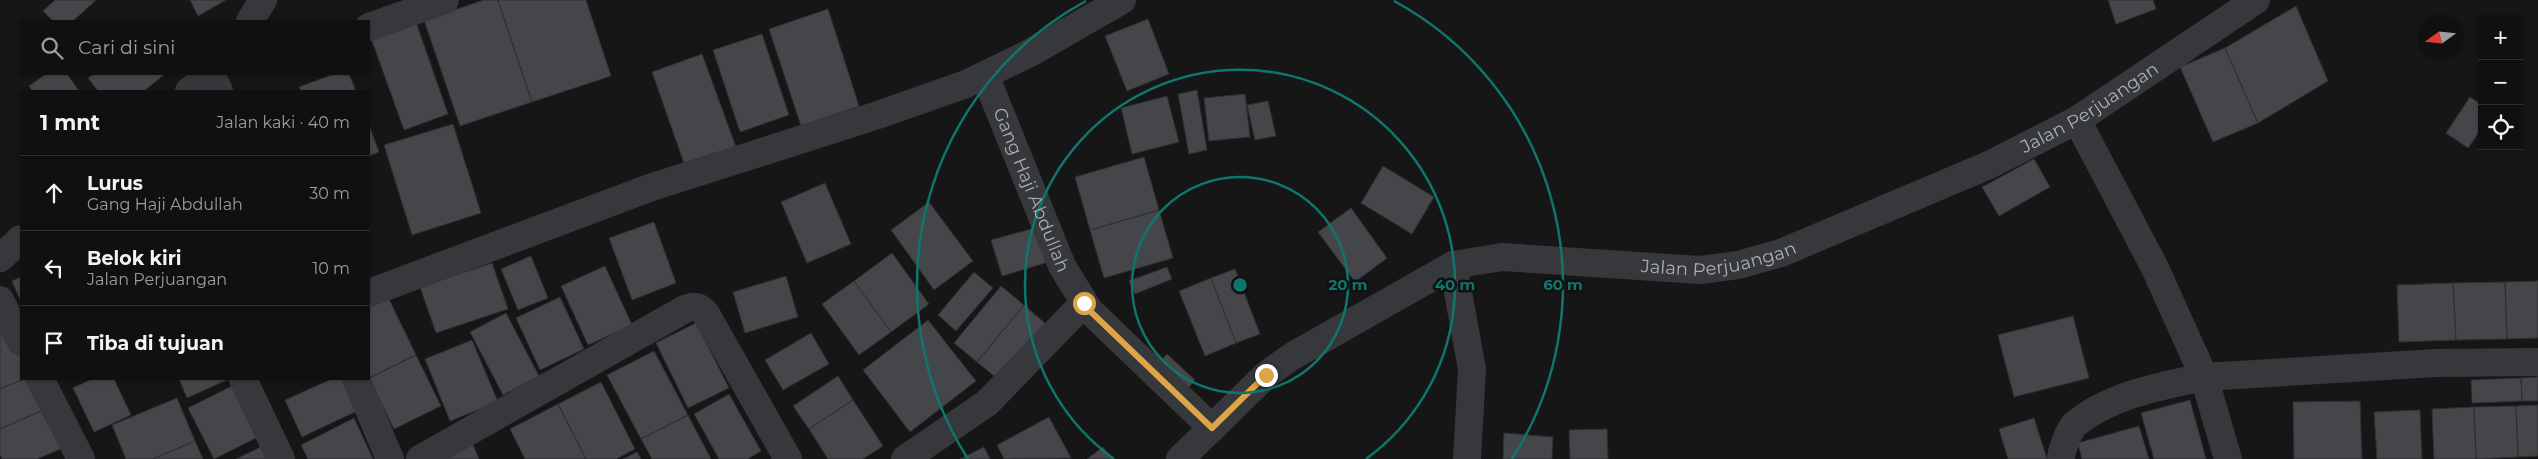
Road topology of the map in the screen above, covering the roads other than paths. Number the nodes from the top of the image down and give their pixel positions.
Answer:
1 (263, 0) edge
2 (445, 0) edge
3 (1122, 0) edge
4 (2256, 0) edge
5 (251, 20) edge
6 (370, 27) edge
7 (210, 75) edge
8 (212, 75) edge
9 (985, 75) junction
10 (190, 90) edge
11 (219, 90) edge
12 (2078, 120) junction
13 (20, 240) edge
14 (0, 258) edge
15 (1453, 265) junction
16 (370, 294) edge
17 (0, 300) edge
18 (1084, 303) junction
19 (20, 340) edge
20 (2538, 362) edge
21 (2204, 377) junction
22 (41, 380) edge
23 (243, 380) edge
24 (356, 380) edge
25 (1212, 428) junction
26 (81, 459) edge
27 (281, 459) edge
28 (390, 459) edge
29 (420, 459) edge
30 (788, 459) edge
31 (905, 459) edge
32 (1180, 459) edge
33 (1467, 459) edge
34 (2061, 459) edge
35 (2228, 459) edge

1 - 5 street
2 - 6 street
3 - 9 street
4 - 12 street, Jalan Perjuangan
7 - 10 street
8 - 11 street
9 - 16 street
9 - 18 street, Gang Haji Abdullah
12 - 15 street, Jalan Perjuangan
12 - 21 street
13 - 14 street
15 - 25 street, Jalan Perjuangan
15 - 33 street
17 - 19 street
18 - 25 street, Gang Haji Abdullah
18 - 31 street
20 - 21 street
21 - 34 street
21 - 35 street
22 - 26 street
23 - 27 street
24 - 28 street
25 - 32 street, Jalan Perjuangan
29 - 30 street

